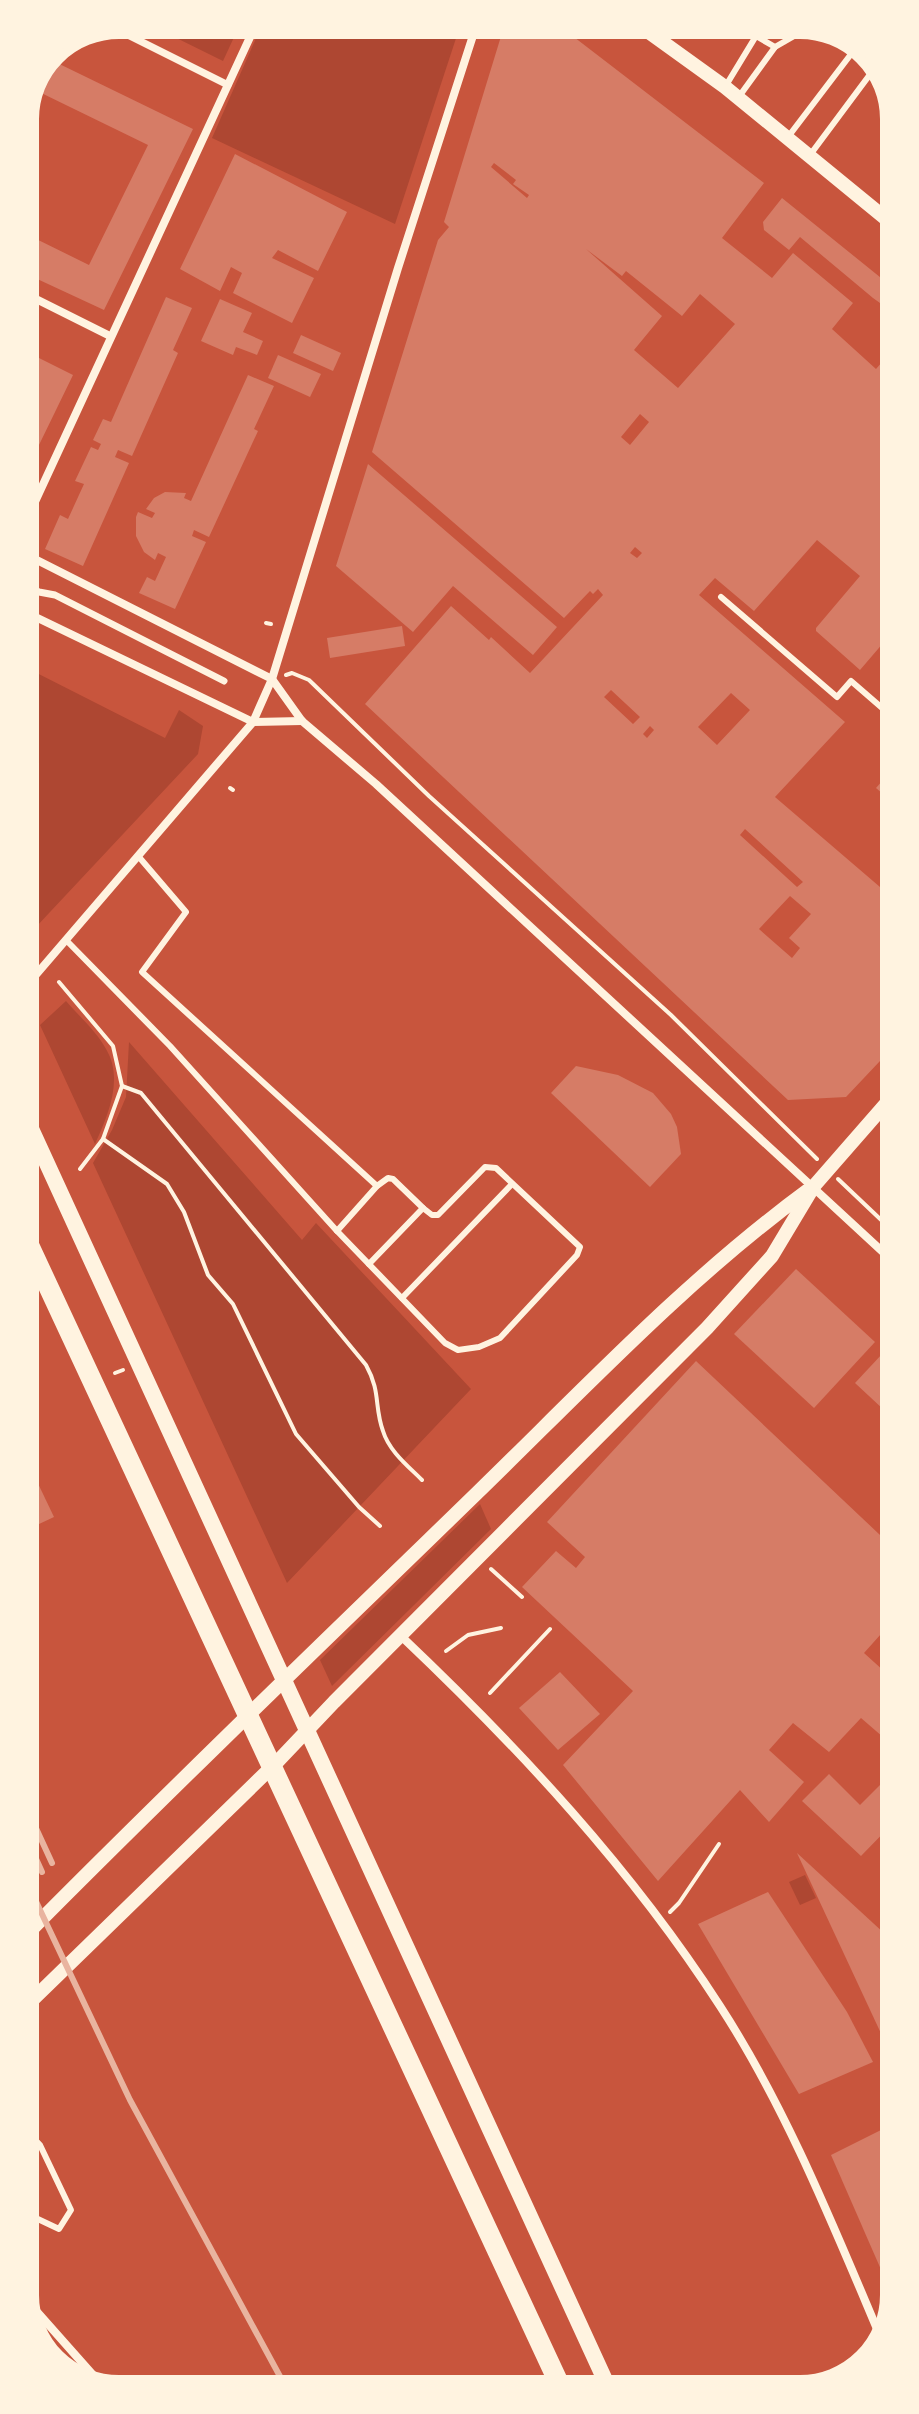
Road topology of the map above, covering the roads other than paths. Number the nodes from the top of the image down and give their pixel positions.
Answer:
1 (126, 34) edge
2 (252, 34) edge
3 (473, 34) edge
4 (651, 34) edge
5 (798, 34) edge
6 (756, 36) joint
7 (775, 47) junction
8 (852, 52) edge
9 (871, 73) edge
10 (228, 85) junction
11 (725, 87) junction
12 (738, 98) junction
13 (787, 137) junction
14 (810, 155) junction
15 (885, 218) edge
16 (34, 298) edge
17 (110, 336) junction
18 (34, 503) edge
19 (34, 559) edge
20 (34, 589) edge
21 (721, 597) dead end
22 (34, 616) edge
23 (272, 679) junction
24 (224, 681) dead end
25 (885, 710) edge
26 (302, 721) junction
27 (253, 722) junction
28 (139, 857) junction
29 (66, 940) junction
30 (34, 977) edge
31 (885, 1105) edge
32 (34, 1135) edge
33 (512, 1184) junction
34 (377, 1186) junction
35 (814, 1186) junction
36 (423, 1208) junction
37 (337, 1231) junction
38 (885, 1254) edge
39 (34, 1256) edge
40 (369, 1264) junction
41 (402, 1298) junction
42 (401, 1636) junction
43 (285, 1680) junction
44 (307, 1731) junction
45 (34, 1927) edge
46 (34, 1998) edge
47 (34, 2139) edge
48 (34, 2217) edge
49 (36, 2310) edge
50 (877, 2329) edge
51 (94, 2376) edge
52 (557, 2380) edge
53 (605, 2380) edge

1 - 10 street
2 - 10 street
3 - 23 street
4 - 11 street
5 - 7 lane
6 - 7 lane
6 - 11 lane
7 - 12 lane
8 - 13 lane
9 - 14 lane
10 - 17 street
11 - 12 street
12 - 13 street
13 - 14 street
14 - 15 street
16 - 17 street
17 - 18 street
19 - 23 street
20 - 24 street
21 - 25 lane
22 - 27 street
23 - 26 street
23 - 27 street
26 - 27 street
26 - 35 street
27 - 28 street
28 - 29 street
28 - 34 lane
29 - 30 street
29 - 37 lane
31 - 35 street
32 - 43 main road
33 - 36 lane
33 - 41 lane
33 - 41 lane
34 - 36 lane
34 - 37 lane
35 - 38 street
35 - 42 street
35 - 43 street
36 - 40 lane
37 - 40 lane
39 - 52 highway
40 - 41 lane
42 - 44 street
42 - 50 street
43 - 44 main road
43 - 45 street
44 - 46 street
44 - 53 main road
47 - 48 lane
49 - 51 street

